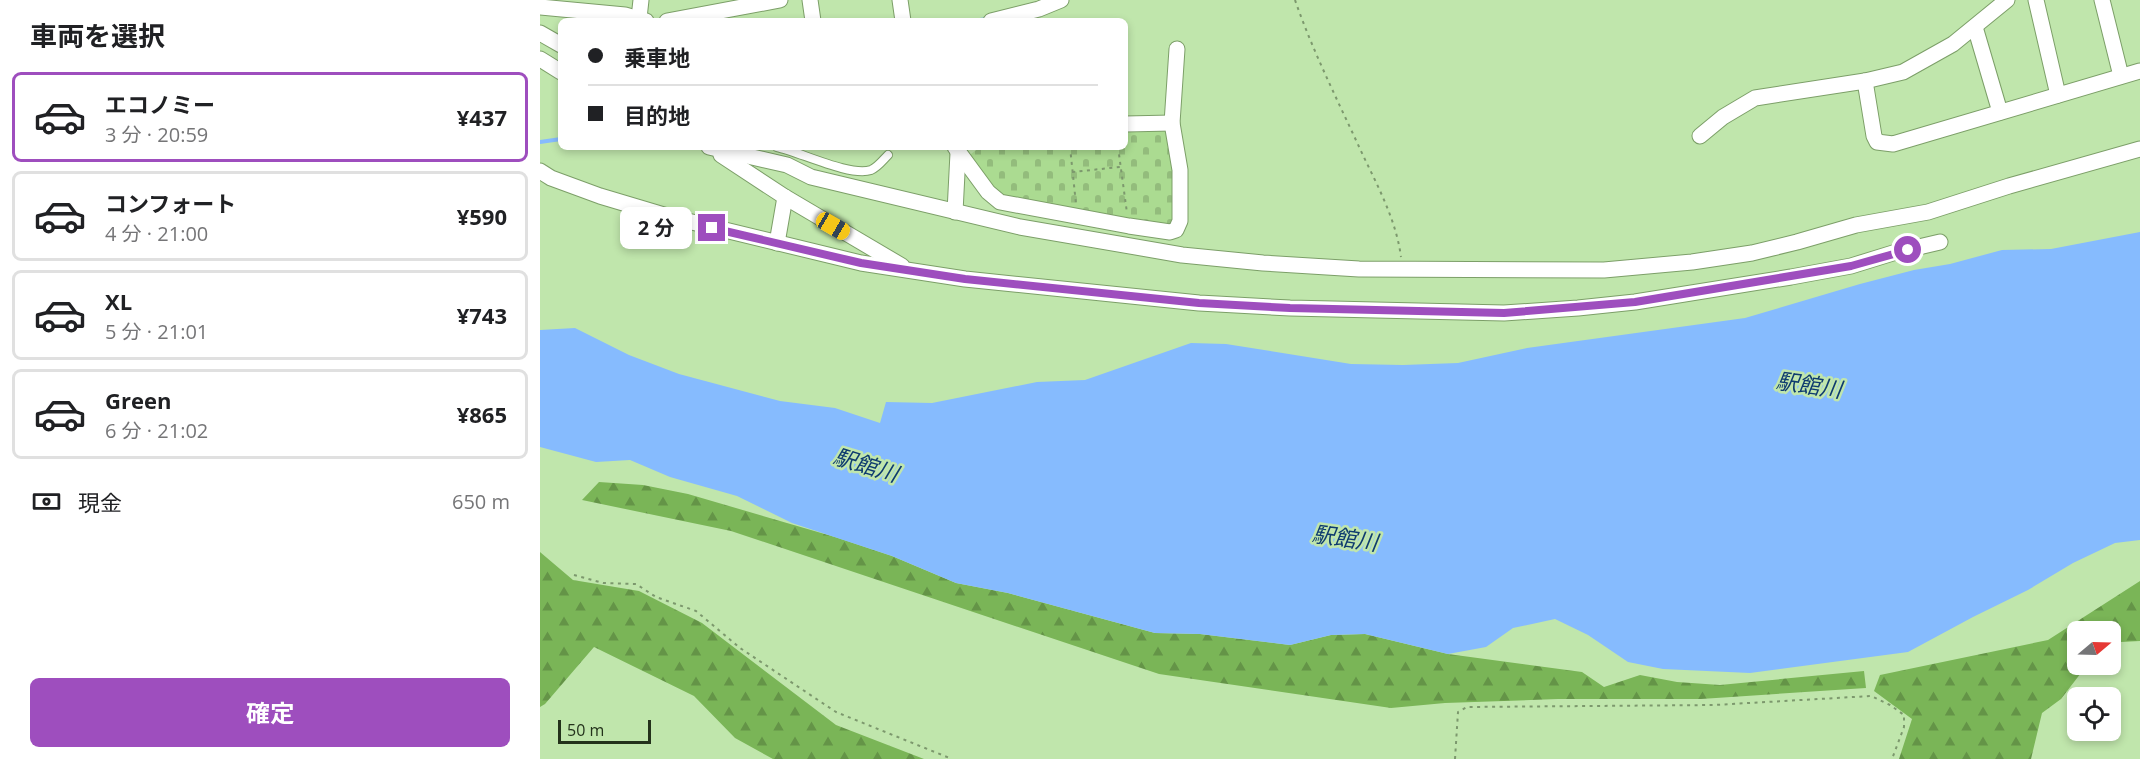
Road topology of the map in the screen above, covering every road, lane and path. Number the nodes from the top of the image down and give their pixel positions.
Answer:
1 (641, 0) edge
2 (777, 0) edge
3 (810, 0) edge
4 (900, 0) edge
5 (1061, 0) edge
6 (1295, 0) edge
7 (2007, 0) edge
8 (2036, 0) edge
9 (2102, 0) edge
10 (540, 7) edge
11 (630, 18) edge
12 (646, 18) edge
13 (683, 18) edge
14 (813, 18) edge
15 (903, 18) edge
16 (1003, 18) edge
17 (1975, 27) junction
18 (540, 33) edge
19 (558, 43) edge
20 (1177, 48) dead end
21 (540, 59) edge
22 (558, 70) edge
23 (2140, 71) edge
24 (2121, 76) junction
25 (1865, 81) junction
26 (2058, 95) junction
27 (2000, 112) junction
28 (1172, 123) junction
29 (1128, 124) edge
30 (1700, 136) dead end
31 (2140, 149) edge
32 (711, 150) edge
33 (717, 150) edge
34 (786, 150) edge
35 (956, 150) edge
36 (1070, 150) edge
37 (1118, 150) edge
38 (888, 154) dead end
39 (1121, 167) junction
40 (540, 171) edge
41 (1072, 172) junction
42 (785, 197) junction
43 (955, 212) junction
44 (1078, 217) junction
45 (1129, 226) junction
46 (1940, 242) dead end
47 (777, 243) junction
48 (1403, 268) junction
49 (909, 270) junction
50 (574, 575) dead end
51 (952, 759) edge
52 (1455, 759) edge
53 (1892, 759) edge

1 - 12 street
2 - 13 street
3 - 14 street
4 - 15 street
5 - 16 street
6 - 48 path
7 - 17 street
8 - 26 street
9 - 24 street
10 - 11 street
17 - 25 street
17 - 27 street
18 - 19 street
20 - 28 street
21 - 22 street
23 - 24 street
24 - 26 street
25 - 27 street
25 - 30 street
26 - 27 street
28 - 29 street
28 - 45 street
31 - 48 street
32 - 42 street
33 - 43 street
34 - 38 lane
35 - 43 street
35 - 44 street
36 - 41 path
37 - 39 path
39 - 41 path
39 - 45 path
40 - 47 street
41 - 44 path
42 - 47 street
42 - 49 street
43 - 48 street
44 - 45 street
46 - 49 street
47 - 49 street
50 - 51 path
52 - 53 path

